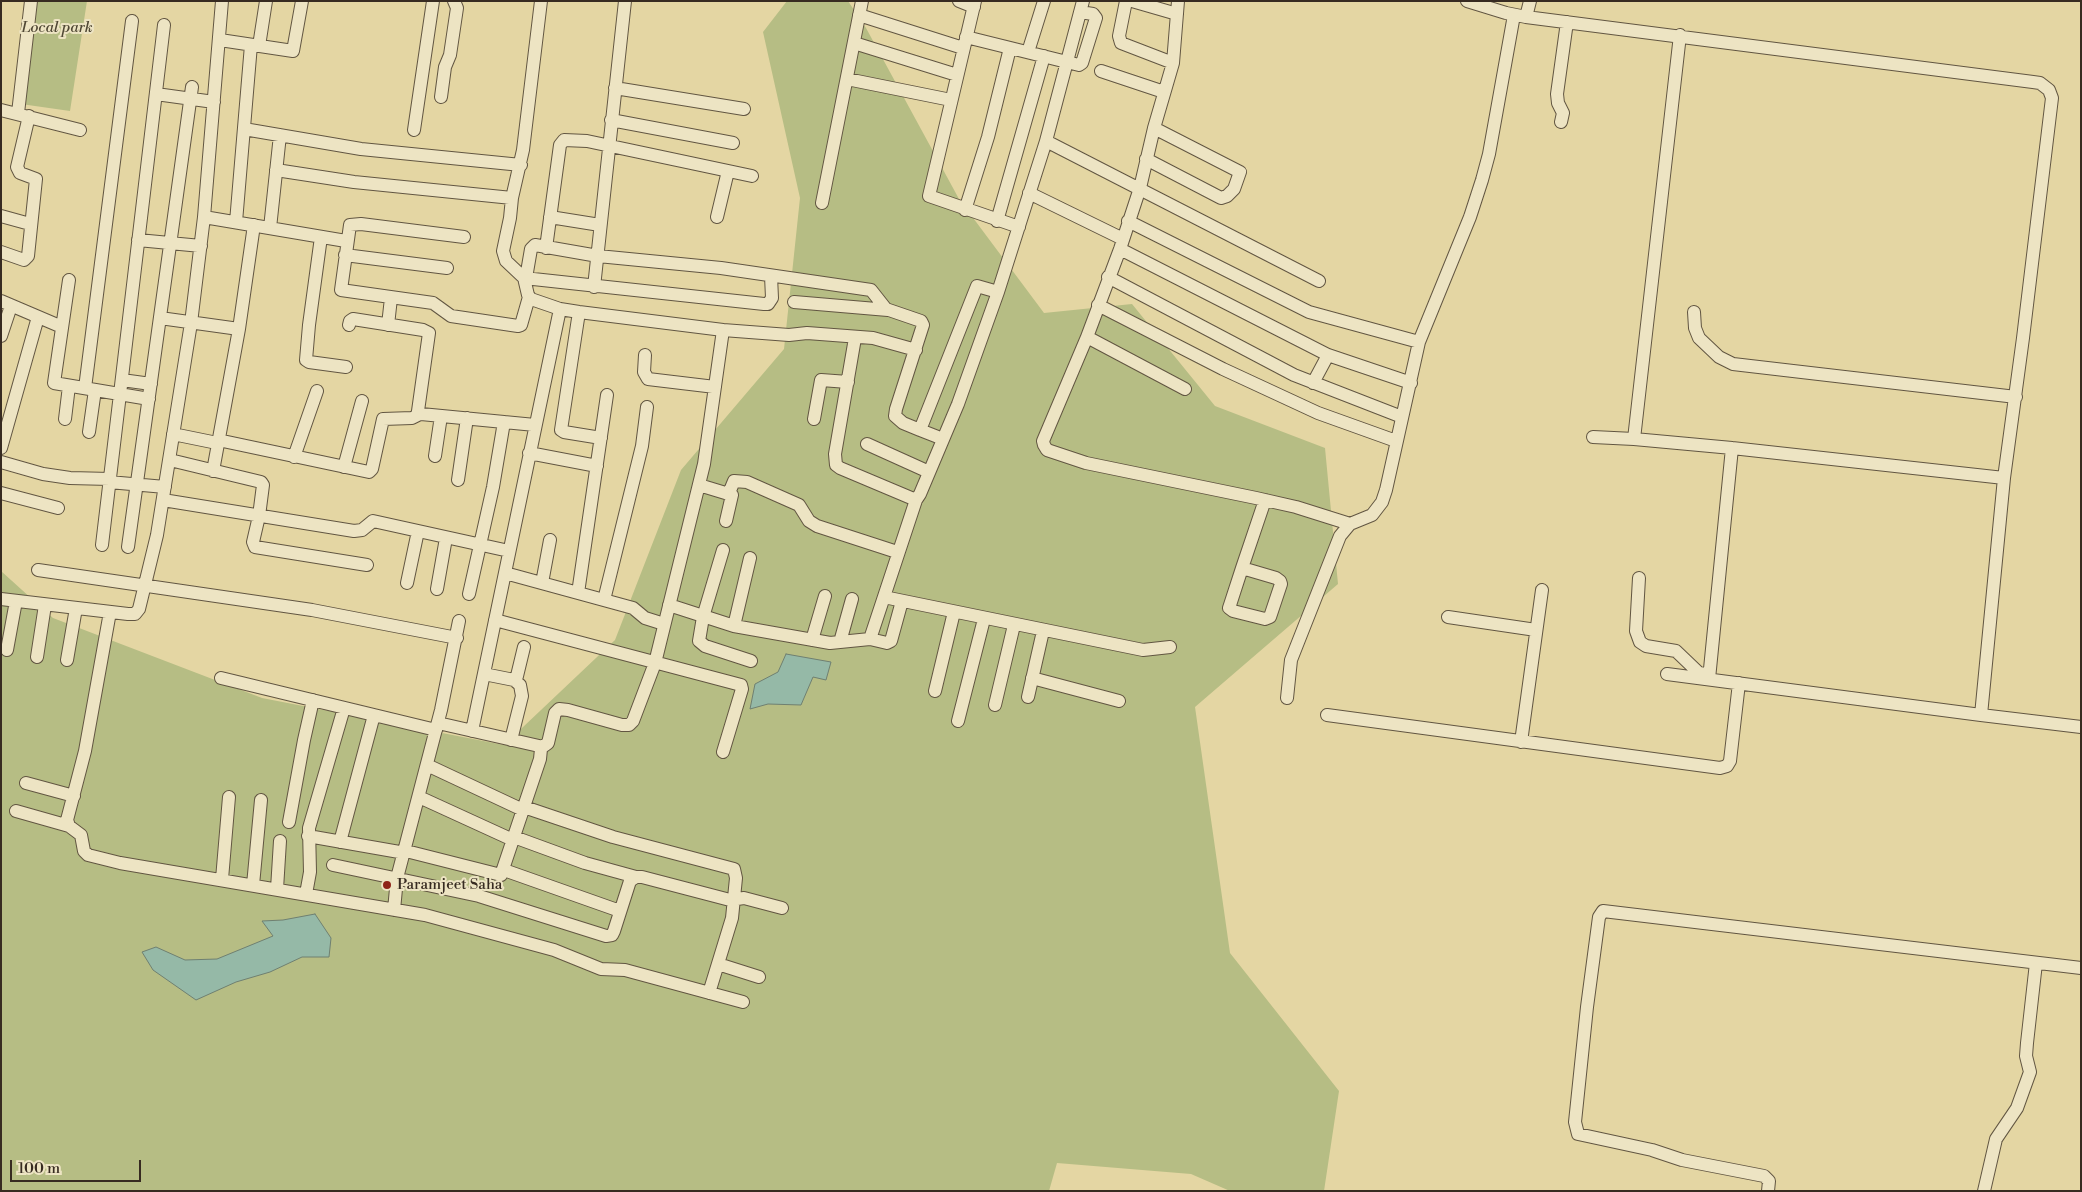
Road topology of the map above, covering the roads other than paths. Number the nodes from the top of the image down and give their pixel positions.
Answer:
1 (31, 1) edge
2 (222, 1) edge
3 (266, 1) edge
4 (302, 1) edge
5 (433, 1) edge
6 (454, 1) edge
7 (541, 1) edge
8 (625, 1) edge
9 (862, 1) edge
10 (959, 1) edge
11 (1044, 1) edge
12 (1126, 1) edge
13 (1132, 1) edge
14 (1467, 1) edge
15 (1530, 1) edge
16 (975, 4) edge
17 (1082, 6) edge
18 (1177, 8) edge
19 (859, 15) junction
20 (1520, 16) junction
21 (132, 21) dead end
22 (1567, 22) junction
23 (164, 24) dead end
24 (1680, 36) junction
25 (220, 40) junction
26 (965, 42) junction
27 (854, 43) junction
28 (255, 45) junction
29 (1010, 48) junction
30 (1028, 52) junction
31 (1044, 56) junction
32 (1067, 62) junction
33 (1172, 63) junction
34 (1101, 71) dead end
35 (957, 75) junction
36 (847, 79) junction
37 (615, 88) junction
38 (1164, 92) junction
39 (191, 93) junction
40 (156, 94) junction
41 (441, 97) dead end
42 (951, 100) junction
43 (214, 102) junction
44 (744, 109) dead end
45 (1, 110) edge
46 (23, 114) junction
47 (611, 120) junction
48 (1561, 122) dead end
49 (1154, 128) junction
50 (244, 129) junction
51 (80, 130) dead end
52 (414, 130) dead end
53 (280, 135) junction
54 (1046, 142) junction
55 (733, 143) dead end
56 (608, 146) junction
57 (1146, 160) junction
58 (521, 165) junction
59 (276, 170) junction
60 (728, 171) junction
61 (752, 176) dead end
62 (1140, 188) junction
63 (1029, 193) junction
64 (512, 198) junction
65 (822, 203) dead end
66 (965, 210) junction
67 (1, 216) edge
68 (204, 217) junction
69 (550, 217) junction
70 (718, 217) dead end
71 (997, 220) junction
72 (1128, 221) junction
73 (236, 222) junction
74 (30, 224) junction
75 (600, 225) junction
76 (254, 226) junction
77 (270, 228) junction
78 (1019, 228) junction
79 (321, 237) junction
80 (464, 237) dead end
81 (138, 240) junction
82 (346, 241) junction
83 (170, 244) junction
84 (1122, 244) junction
85 (201, 246) junction
86 (546, 248) junction
87 (1, 252) edge
88 (345, 256) junction
89 (598, 256) junction
90 (447, 268) dead end
91 (771, 276) junction
92 (1108, 277) junction
93 (525, 278) junction
94 (69, 280) dead end
95 (1319, 281) dead end
96 (594, 287) junction
97 (998, 292) junction
98 (391, 298) junction
99 (529, 298) junction
100 (794, 302) dead end
101 (6, 304) edge
102 (1098, 305) junction
103 (560, 309) junction
104 (888, 310) junction
105 (578, 312) junction
106 (1694, 312) dead end
107 (38, 317) junction
108 (160, 318) junction
109 (191, 323) junction
110 (349, 325) dead end
111 (388, 325) junction
112 (62, 327) junction
113 (239, 329) junction
114 (723, 330) junction
115 (1, 336) edge
116 (1087, 337) junction
117 (855, 338) junction
118 (1419, 342) junction
119 (916, 350) junction
120 (1328, 354) junction
121 (645, 355) dead end
122 (346, 367) dead end
123 (122, 380) junction
124 (848, 382) junction
125 (1411, 383) junction
126 (151, 384) junction
127 (1313, 384) junction
128 (69, 386) junction
129 (715, 387) junction
130 (90, 389) junction
131 (1185, 389) dead end
132 (317, 392) dead end
133 (120, 394) junction
134 (606, 395) dead end
135 (2016, 397) junction
136 (149, 399) junction
137 (362, 401) dead end
138 (647, 407) dead end
139 (420, 414) junction
140 (442, 416) junction
141 (1402, 417) junction
142 (467, 418) junction
143 (65, 419) dead end
144 (814, 419) dead end
145 (504, 422) junction
146 (535, 424) junction
147 (920, 430) junction
148 (89, 432) dead end
149 (173, 434) junction
150 (601, 438) junction
151 (1593, 438) dead end
152 (943, 439) junction
153 (1634, 439) junction
154 (1396, 441) junction
155 (218, 442) junction
156 (867, 444) dead end
157 (1, 448) edge
158 (1732, 448) junction
159 (529, 453) junction
160 (294, 456) junction
161 (435, 456) dead end
162 (170, 460) junction
163 (1, 462) edge
164 (597, 466) junction
165 (344, 467) junction
166 (213, 471) junction
167 (929, 472) junction
168 (2004, 478) junction
169 (109, 480) junction
170 (458, 480) dead end
171 (137, 484) junction
172 (699, 484) junction
173 (165, 487) junction
174 (1, 493) edge
175 (729, 493) junction
176 (163, 500) junction
177 (916, 500) junction
178 (1265, 500) junction
179 (58, 508) dead end
180 (259, 516) junction
181 (726, 522) dead end
182 (1350, 524) junction
183 (418, 531) junction
184 (446, 538) junction
185 (550, 540) dead end
186 (102, 545) dead end
187 (479, 546) junction
188 (128, 547) dead end
189 (723, 550) dead end
190 (509, 551) junction
191 (898, 552) junction
192 (750, 558) dead end
193 (367, 565) dead end
194 (1242, 568) junction
195 (38, 570) dead end
196 (505, 573) junction
197 (1639, 578) dead end
198 (407, 583) dead end
199 (542, 583) junction
200 (145, 585) junction
201 (437, 589) dead end
202 (1542, 590) dead end
203 (578, 593) junction
204 (468, 594) dead end
205 (825, 596) dead end
206 (884, 597) junction
207 (1, 599) edge
208 (852, 599) dead end
209 (604, 600) junction
210 (16, 601) junction
211 (902, 601) junction
212 (45, 605) junction
213 (669, 605) junction
214 (76, 608) junction
215 (110, 612) junction
216 (954, 612) junction
217 (704, 616) junction
218 (1448, 617) dead end
219 (984, 619) junction
220 (495, 620) junction
221 (459, 621) dead end
222 (664, 624) junction
223 (1014, 625) junction
224 (734, 626) junction
225 (1536, 630) junction
226 (1043, 631) junction
227 (457, 638) junction
228 (870, 639) junction
229 (812, 640) junction
230 (840, 642) junction
231 (524, 647) dead end
232 (1170, 647) dead end
233 (7, 650) dead end
234 (37, 657) dead end
235 (67, 660) dead end
236 (751, 661) dead end
237 (655, 663) junction
238 (484, 674) junction
239 (1667, 674) dead end
240 (1710, 676) junction
241 (221, 678) dead end
242 (1032, 678) junction
243 (514, 680) junction
244 (1739, 684) junction
245 (936, 691) dead end
246 (1028, 697) dead end
247 (1287, 698) dead end
248 (314, 700) junction
249 (1119, 701) dead end
250 (995, 705) dead end
251 (344, 708) junction
252 (374, 715) junction
253 (1981, 715) junction
254 (1327, 716) dead end
255 (958, 720) dead end
256 (437, 726) junction
257 (2081, 726) edge
258 (472, 731) junction
259 (511, 740) junction
260 (1521, 742) junction
261 (541, 748) junction
262 (723, 752) dead end
263 (427, 765) junction
264 (26, 783) dead end
265 (74, 796) junction
266 (229, 797) dead end
267 (419, 797) junction
268 (261, 800) dead end
269 (524, 809) junction
270 (16, 811) dead end
271 (289, 822) dead end
272 (69, 826) junction
273 (308, 836) junction
274 (514, 838) junction
275 (280, 841) dead end
276 (340, 842) junction
277 (405, 852) junction
278 (333, 865) dead end
279 (504, 870) junction
280 (636, 876) junction
281 (397, 878) junction
282 (222, 879) junction
283 (253, 885) junction
284 (277, 889) junction
285 (306, 894) junction
286 (734, 901) junction
287 (782, 908) dead end
288 (394, 910) junction
289 (620, 911) junction
290 (2036, 962) junction
291 (718, 964) junction
292 (2081, 968) edge
293 (760, 976) dead end
294 (709, 993) junction
295 (743, 1002) dead end
296 (1768, 1191) edge
297 (1984, 1191) edge

1 - 46 street
2 - 25 street
3 - 28 street
4 - 28 street
5 - 52 street
6 - 41 street
7 - 58 street
8 - 37 street
9 - 19 street
10 - 16 street
11 - 30 street
12 - 33 street
13 - 18 street
14 - 20 street
15 - 20 street
16 - 26 street
17 - 32 street
18 - 33 street
19 - 26 street
19 - 27 street
20 - 22 street
20 - 118 street
21 - 130 street
22 - 24 street
22 - 48 street
23 - 40 street
24 - 135 street
24 - 153 street
25 - 28 street
25 - 43 street
26 - 29 street
26 - 35 street
27 - 35 street
27 - 36 street
28 - 50 street
29 - 30 street
29 - 66 street
30 - 31 street
31 - 32 street
31 - 71 street
32 - 54 street
33 - 38 street
34 - 38 street
35 - 42 street
36 - 42 street
36 - 65 street
37 - 44 street
37 - 47 street
38 - 49 street
39 - 40 street
39 - 43 street
39 - 83 street
40 - 81 street
42 - 66 street
43 - 68 street
45 - 46 street
46 - 51 street
46 - 74 street
47 - 55 street
47 - 56 street
49 - 57 street
49 - 57 street
50 - 53 street
50 - 73 street
53 - 58 street
53 - 59 street
54 - 62 street
54 - 63 street
56 - 60 street
56 - 69 street
56 - 75 street
57 - 62 street
58 - 64 street
59 - 64 street
59 - 77 street
60 - 61 street
60 - 70 street
62 - 72 street
62 - 95 street
63 - 78 street
63 - 84 street
64 - 93 street
66 - 71 street
67 - 74 street
68 - 73 street
68 - 85 street
69 - 75 street
69 - 86 street
71 - 78 street
72 - 84 street
72 - 118 street
73 - 76 street
74 - 87 street
75 - 89 street
76 - 77 street
76 - 113 street
77 - 79 street
78 - 97 street
79 - 82 street
79 - 122 street
80 - 82 street
81 - 83 street
81 - 123 street
82 - 88 street
83 - 85 street
83 - 108 street
84 - 92 street
84 - 120 street
85 - 109 street
86 - 89 street
86 - 93 street
88 - 90 street
88 - 98 street
89 - 91 street
89 - 96 street
91 - 96 street
91 - 104 street
92 - 102 street
92 - 127 street
93 - 96 street
93 - 99 street
94 - 112 street
97 - 147 street
97 - 152 street
98 - 99 street
98 - 111 street
99 - 103 street
100 - 104 street
101 - 107 street
101 - 115 street
102 - 116 street
102 - 154 street
103 - 105 street
103 - 146 street
104 - 119 street
105 - 114 street
105 - 150 street
106 - 135 street
107 - 112 street
107 - 157 street
108 - 109 street
108 - 126 street
109 - 113 street
109 - 149 street
110 - 111 street
111 - 139 street
112 - 128 street
113 - 155 street
114 - 117 street
114 - 129 street
116 - 131 street
116 - 178 street
117 - 119 street
117 - 124 street
118 - 125 street
119 - 147 street
120 - 125 street
120 - 127 street
121 - 129 street
123 - 126 street
123 - 133 street
124 - 144 street
124 - 177 street
125 - 141 street
126 - 136 street
127 - 141 street
128 - 130 street
128 - 143 street
129 - 172 street
130 - 133 street
130 - 148 street
132 - 160 street
133 - 136 street
133 - 169 street
134 - 150 street
135 - 168 street
136 - 171 street
137 - 165 street
138 - 209 street
139 - 140 street
139 - 165 street
140 - 142 street
140 - 161 street
141 - 154 street
142 - 145 street
142 - 170 street
145 - 146 street
145 - 187 street
146 - 159 street
147 - 152 street
149 - 155 street
149 - 162 street
150 - 164 street
151 - 153 street
152 - 167 street
153 - 158 street
154 - 182 street
155 - 160 street
155 - 166 street
156 - 167 street
158 - 168 street
158 - 240 street
159 - 164 street
159 - 190 street
160 - 165 street
162 - 166 street
162 - 173 street
163 - 169 street
164 - 203 street
166 - 180 street
167 - 177 street
168 - 253 street
169 - 171 street
169 - 186 street
171 - 173 street
171 - 188 street
172 - 175 street
172 - 213 street
173 - 176 street
174 - 179 street
175 - 181 street
175 - 191 street
176 - 180 street
176 - 200 street
177 - 191 street
178 - 182 street
178 - 194 street
180 - 183 street
180 - 193 street
182 - 247 street
183 - 184 street
183 - 198 street
184 - 187 street
184 - 201 street
185 - 199 street
187 - 190 street
187 - 204 street
189 - 217 street
190 - 196 street
191 - 206 street
192 - 224 street
194 - 194 street
195 - 200 street
196 - 199 street
196 - 220 street
197 - 240 street
199 - 203 street
200 - 215 street
200 - 227 street
202 - 225 street
203 - 209 street
205 - 229 street
206 - 211 street
206 - 228 street
207 - 210 street
208 - 230 street
209 - 222 street
210 - 212 street
210 - 233 street
211 - 216 street
211 - 228 street
212 - 214 street
212 - 234 street
213 - 217 street
213 - 222 street
214 - 215 street
214 - 235 street
215 - 265 street
216 - 219 street
216 - 245 street
217 - 224 street
217 - 236 street
218 - 225 street
219 - 223 street
219 - 255 street
220 - 237 street
220 - 238 street
221 - 227 street
222 - 237 street
223 - 226 street
223 - 250 street
224 - 229 street
225 - 260 street
226 - 232 street
226 - 242 street
227 - 256 street
228 - 230 street
229 - 230 street
231 - 243 street
237 - 261 street
237 - 262 street
238 - 243 street
238 - 258 street
239 - 240 street
240 - 244 street
241 - 248 street
242 - 246 street
242 - 249 street
243 - 259 street
244 - 253 street
244 - 260 street
248 - 251 street
248 - 271 street
251 - 252 street
251 - 273 street
252 - 256 street
252 - 276 street
253 - 257 street
254 - 260 street
256 - 258 street
256 - 263 street
258 - 259 street
259 - 261 street
261 - 269 street
263 - 267 street
263 - 269 street
264 - 265 street
265 - 272 street
266 - 282 street
267 - 274 street
267 - 277 street
268 - 283 street
269 - 274 street
269 - 286 street
270 - 272 street
272 - 282 street
273 - 276 street
273 - 285 street
274 - 279 street
274 - 280 street
275 - 284 street
276 - 277 street
277 - 279 street
277 - 281 street
278 - 281 street
279 - 289 street
280 - 286 street
280 - 289 street
281 - 288 street
281 - 289 street
282 - 283 street
283 - 284 street
284 - 285 street
285 - 288 street
286 - 287 street
286 - 291 street
288 - 294 street
290 - 292 street
290 - 296 street
290 - 297 street
291 - 293 street
291 - 294 street
294 - 295 street

